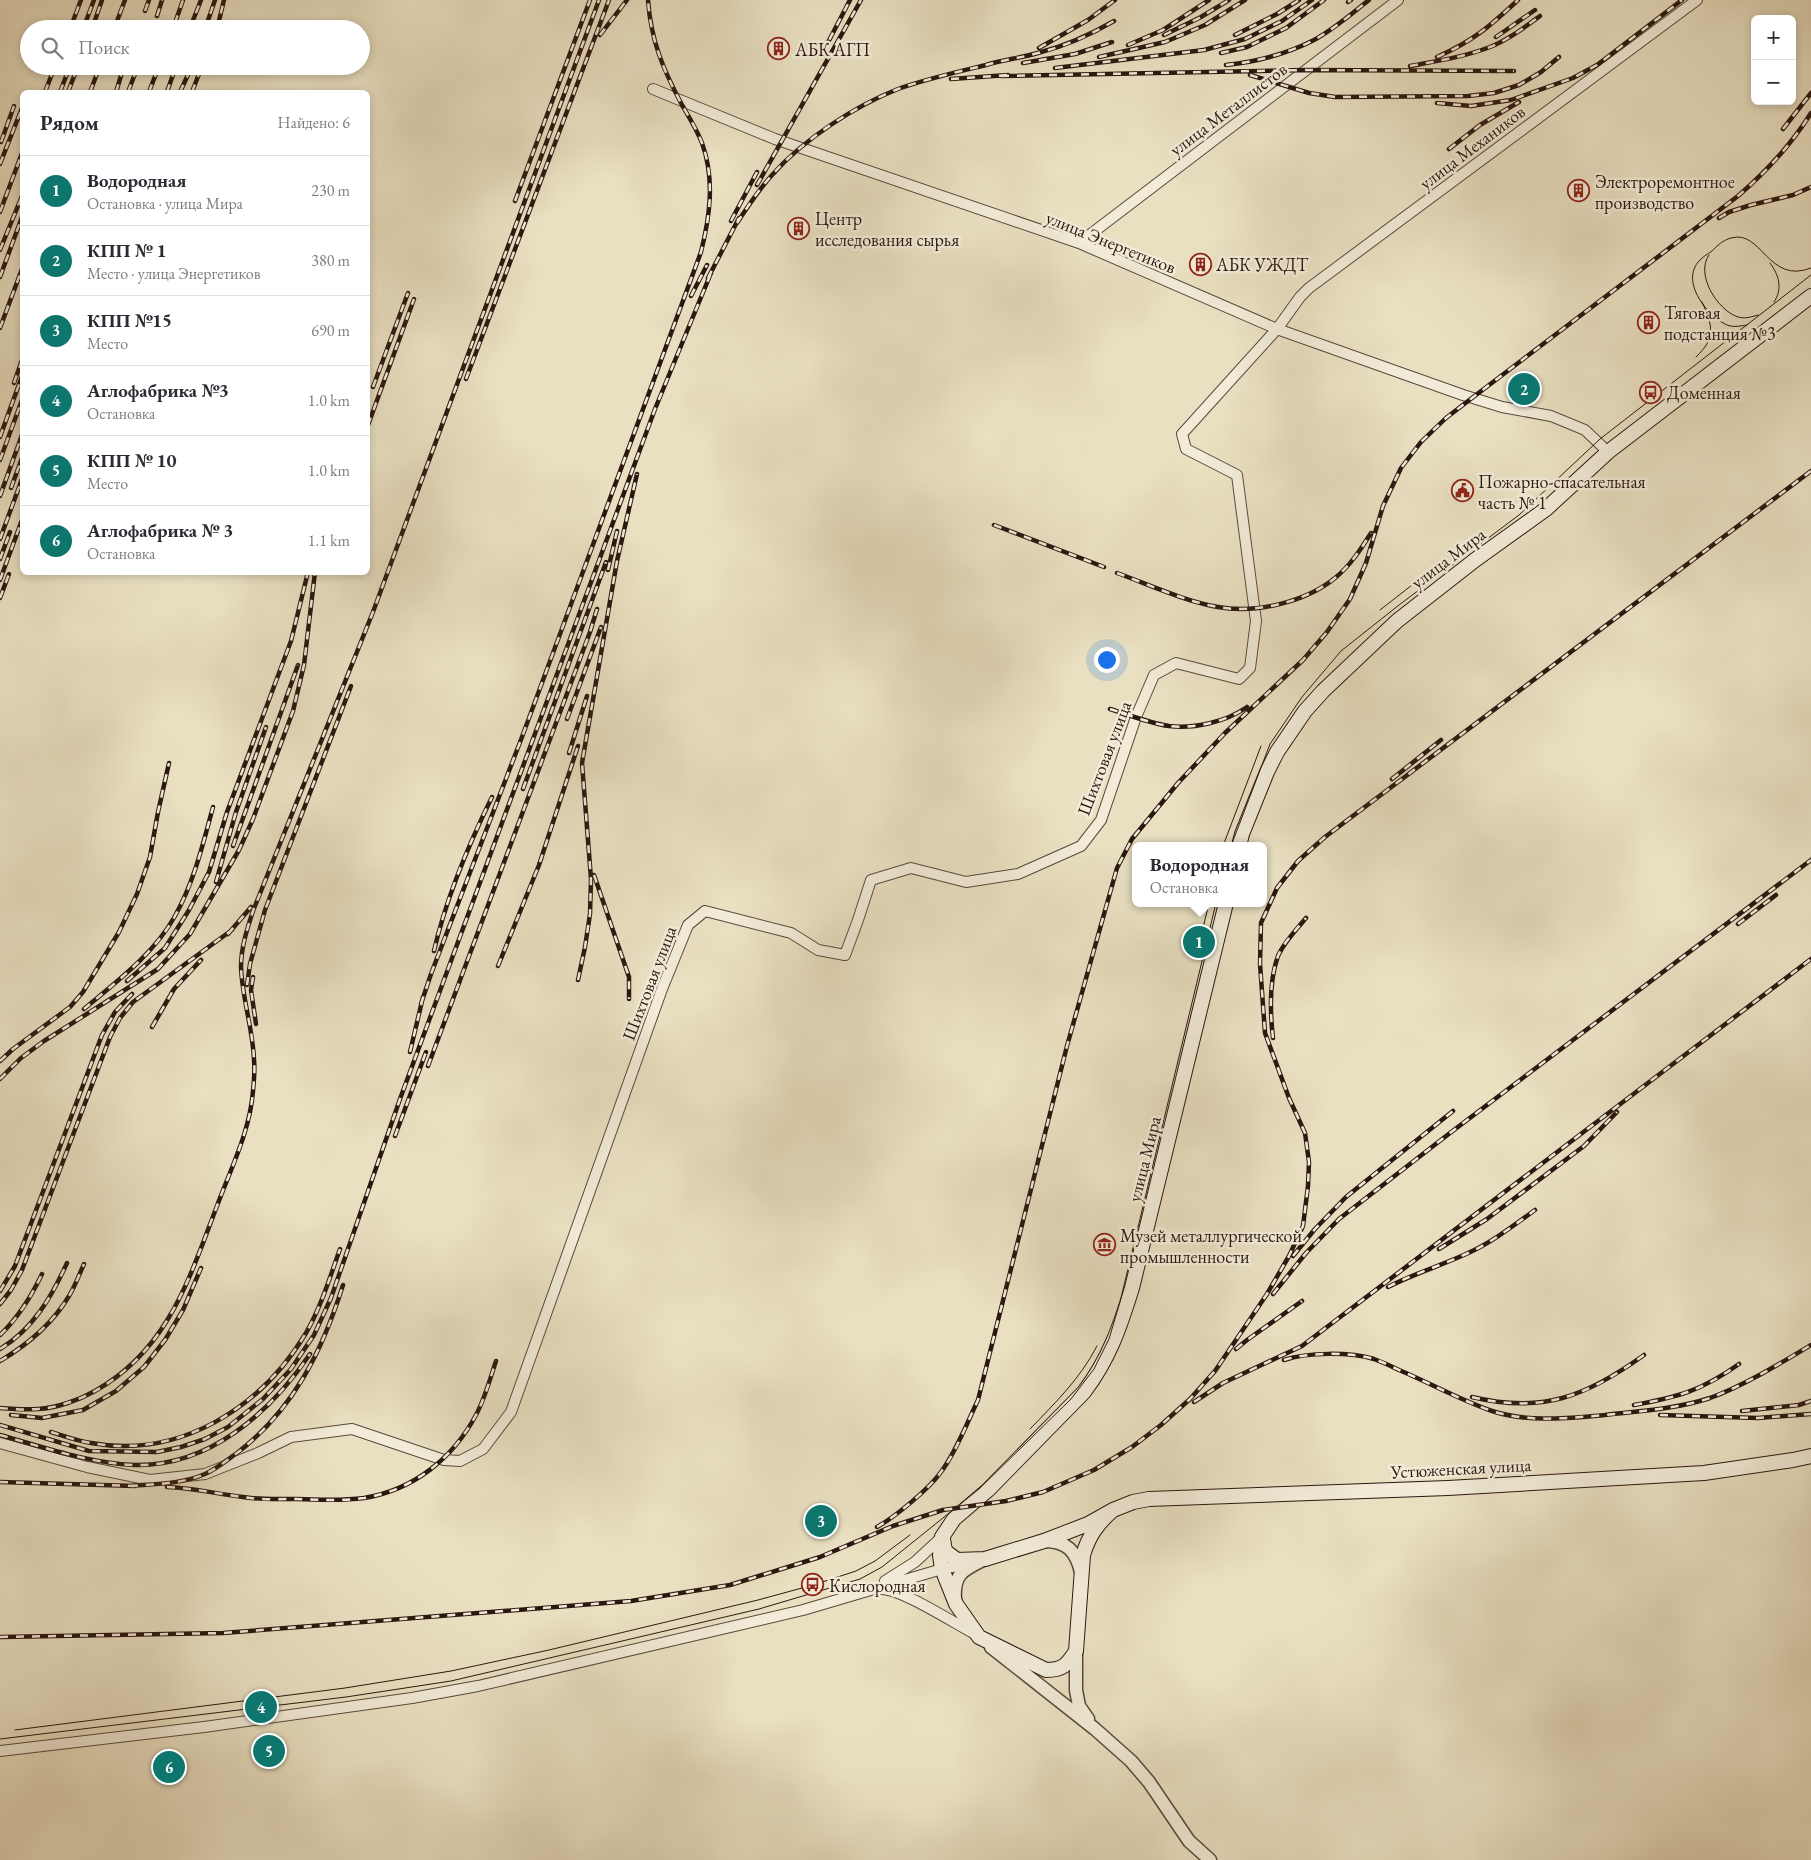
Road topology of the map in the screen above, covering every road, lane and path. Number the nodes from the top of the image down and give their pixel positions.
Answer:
1 (1398, 0) edge
2 (1697, 0) edge
3 (653, 89) dead end
4 (1079, 243) junction
5 (1811, 296) edge
6 (1277, 329) junction
7 (1608, 452) junction
8 (1241, 842) edge
9 (1225, 907) edge
10 (0, 1443) edge
11 (1811, 1456) edge
12 (1113, 1510) junction
13 (942, 1537) junction
14 (1044, 1540) junction
15 (985, 1559) junction
16 (942, 1569) junction
17 (1082, 1575) junction
18 (869, 1590) junction
19 (956, 1604) junction
20 (979, 1637) junction
21 (1076, 1651) junction
22 (1095, 1729) junction
23 (0, 1752) edge
24 (1210, 1860) edge

1 - 4 street, улица Металлистов
2 - 6 street, улица Механиков
3 - 4 street, улица Энергетиков
4 - 6 street, улица Энергетиков
5 - 7 main road, улица Мира
6 - 7 street, улица Энергетиков
6 - 10 street, Шихтовая улица
7 - 8 main road, улица Мира
9 - 13 main road, улица Мира
11 - 12 main road, Устюженская улица
12 - 14 main road, Устюженская улица
12 - 17 main road
13 - 15 main road
13 - 16 main road
13 - 18 street
14 - 15 main road
14 - 17 street
15 - 16 street
15 - 19 street
16 - 18 street
16 - 19 main road
17 - 21 main road
18 - 20 street
18 - 23 street
19 - 20 main road
20 - 21 main road
20 - 22 street
21 - 22 street
22 - 24 street

